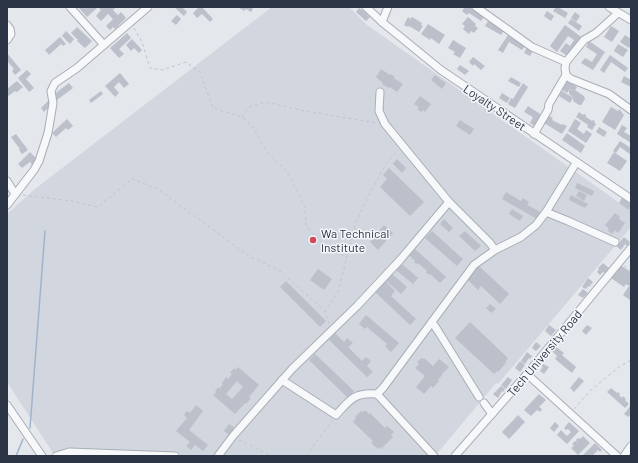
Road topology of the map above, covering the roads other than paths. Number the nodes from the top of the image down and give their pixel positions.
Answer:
1 (70, 7) edge
2 (148, 7) edge
3 (366, 7) edge
4 (388, 7) edge
5 (476, 7) edge
6 (609, 7) edge
7 (618, 13) junction
8 (631, 20) edge
9 (382, 22) junction
10 (7, 25) edge
11 (7, 40) edge
12 (104, 45) junction
13 (566, 62) junction
14 (566, 75) junction
15 (380, 92) dead end
16 (631, 110) edge
17 (534, 134) junction
18 (576, 163) junction
19 (7, 181) edge
20 (15, 194) junction
21 (631, 199) edge
22 (449, 202) junction
23 (7, 205) edge
24 (546, 212) junction
25 (615, 242) dead end
26 (631, 248) edge
27 (495, 250) junction
28 (432, 322) junction
29 (527, 374) junction
30 (282, 380) junction
31 (377, 394) junction
32 (7, 405) edge
33 (492, 414) junction
34 (631, 446) edge
35 (42, 456) edge
36 (56, 456) edge
37 (174, 456) edge
38 (218, 456) edge
39 (434, 456) edge
40 (455, 456) edge
41 (617, 456) edge
42 (624, 456) edge

1 - 12 street
2 - 12 street
3 - 9 street, Loyalty Street
4 - 9 street
5 - 13 street
6 - 7 street
7 - 8 street
7 - 13 street
9 - 17 street, Loyalty Street
10 - 11 street
12 - 20 street
13 - 14 street
14 - 16 street
14 - 17 street
15 - 22 street
17 - 18 street, Loyalty Street
18 - 21 street, Loyalty Street
18 - 24 street
19 - 20 street
20 - 23 street
22 - 27 street
22 - 30 street
24 - 25 street
24 - 27 street
26 - 29 street, Tech University Road
27 - 28 street
28 - 31 street
28 - 33 street
29 - 33 street, Tech University Road
29 - 41 street
30 - 31 street
30 - 38 street
31 - 39 street
32 - 35 street
33 - 40 street, Tech University Road
34 - 42 street
36 - 37 street

